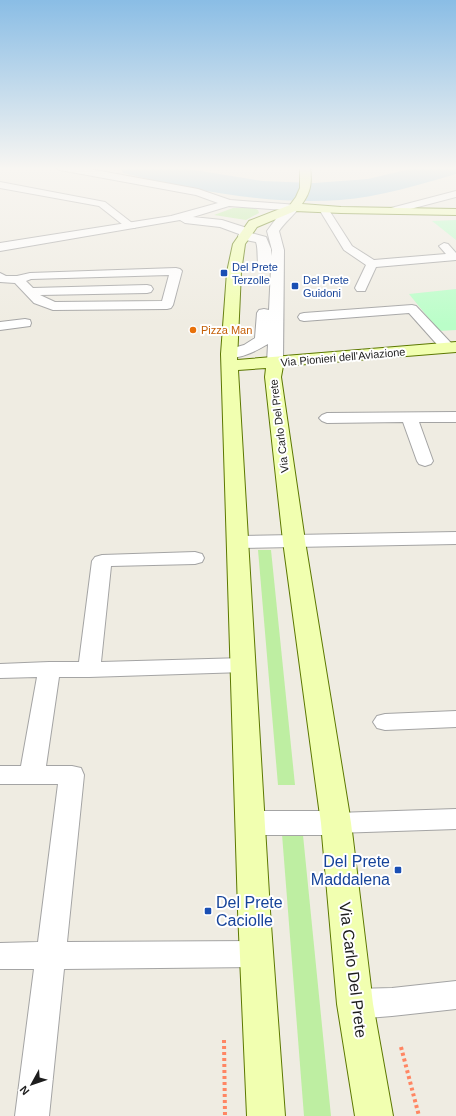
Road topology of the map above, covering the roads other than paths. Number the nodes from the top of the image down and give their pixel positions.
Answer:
1 (122, 219) edge
2 (172, 219) edge
3 (188, 219) edge
4 (261, 219) edge
5 (282, 219) edge
6 (330, 219) edge
7 (131, 226) junction
8 (245, 234) junction
9 (444, 246) dead end
10 (0, 247) edge
11 (372, 264) junction
12 (0, 276) edge
13 (18, 280) junction
14 (361, 288) dead end
15 (147, 289) dead end
16 (30, 292) junction
17 (304, 317) dead end
18 (26, 323) dead end
19 (0, 326) edge
20 (451, 347) edge
21 (229, 360) junction
22 (275, 362) junction
23 (456, 417) edge
24 (327, 418) dead end
25 (409, 418) junction
26 (425, 461) dead end
27 (456, 538) edge
28 (294, 541) junction
29 (238, 542) junction
30 (195, 558) dead end
31 (244, 665) junction
32 (49, 669) junction
33 (89, 670) junction
34 (0, 671) edge
35 (456, 719) edge
36 (385, 722) dead end
37 (0, 775) edge
38 (32, 775) junction
39 (456, 819) edge
40 (251, 823) junction
41 (336, 823) junction
42 (256, 954) junction
43 (0, 956) edge
44 (51, 956) junction
45 (456, 996) edge
46 (355, 1004) junction
47 (32, 1116) edge
48 (266, 1116) edge
49 (374, 1116) edge

1 - 7 lane
2 - 7 street
3 - 8 street
4 - 8 main road
5 - 22 street, Via Carlo Del Prete
6 - 11 lane
7 - 10 street
8 - 21 main road
8 - 21 street
9 - 11 lane
11 - 14 lane
12 - 13 lane
13 - 16 lane
13 - 16 lane
15 - 16 lane
17 - 20 lane
18 - 19 lane
20 - 22 main road, Via Pionieri dell'Aviazione
21 - 22 main road, Via Pionieri dell'Aviazione
21 - 29 main road
22 - 28 main road, Via Carlo Del Prete
23 - 25 lane
24 - 25 lane
25 - 26 lane
27 - 28 lane
28 - 29 street
28 - 41 main road, Via Carlo Del Prete
29 - 31 main road
30 - 33 lane
31 - 33 lane
31 - 40 main road
32 - 33 lane
32 - 34 lane
32 - 38 lane
35 - 36 lane
37 - 38 lane
38 - 44 lane
39 - 41 lane
40 - 41 street
40 - 42 main road
41 - 46 main road, Via Carlo Del Prete
42 - 44 lane
42 - 48 main road
43 - 44 lane
44 - 47 lane
45 - 46 lane
46 - 49 main road, Via Carlo Del Prete

